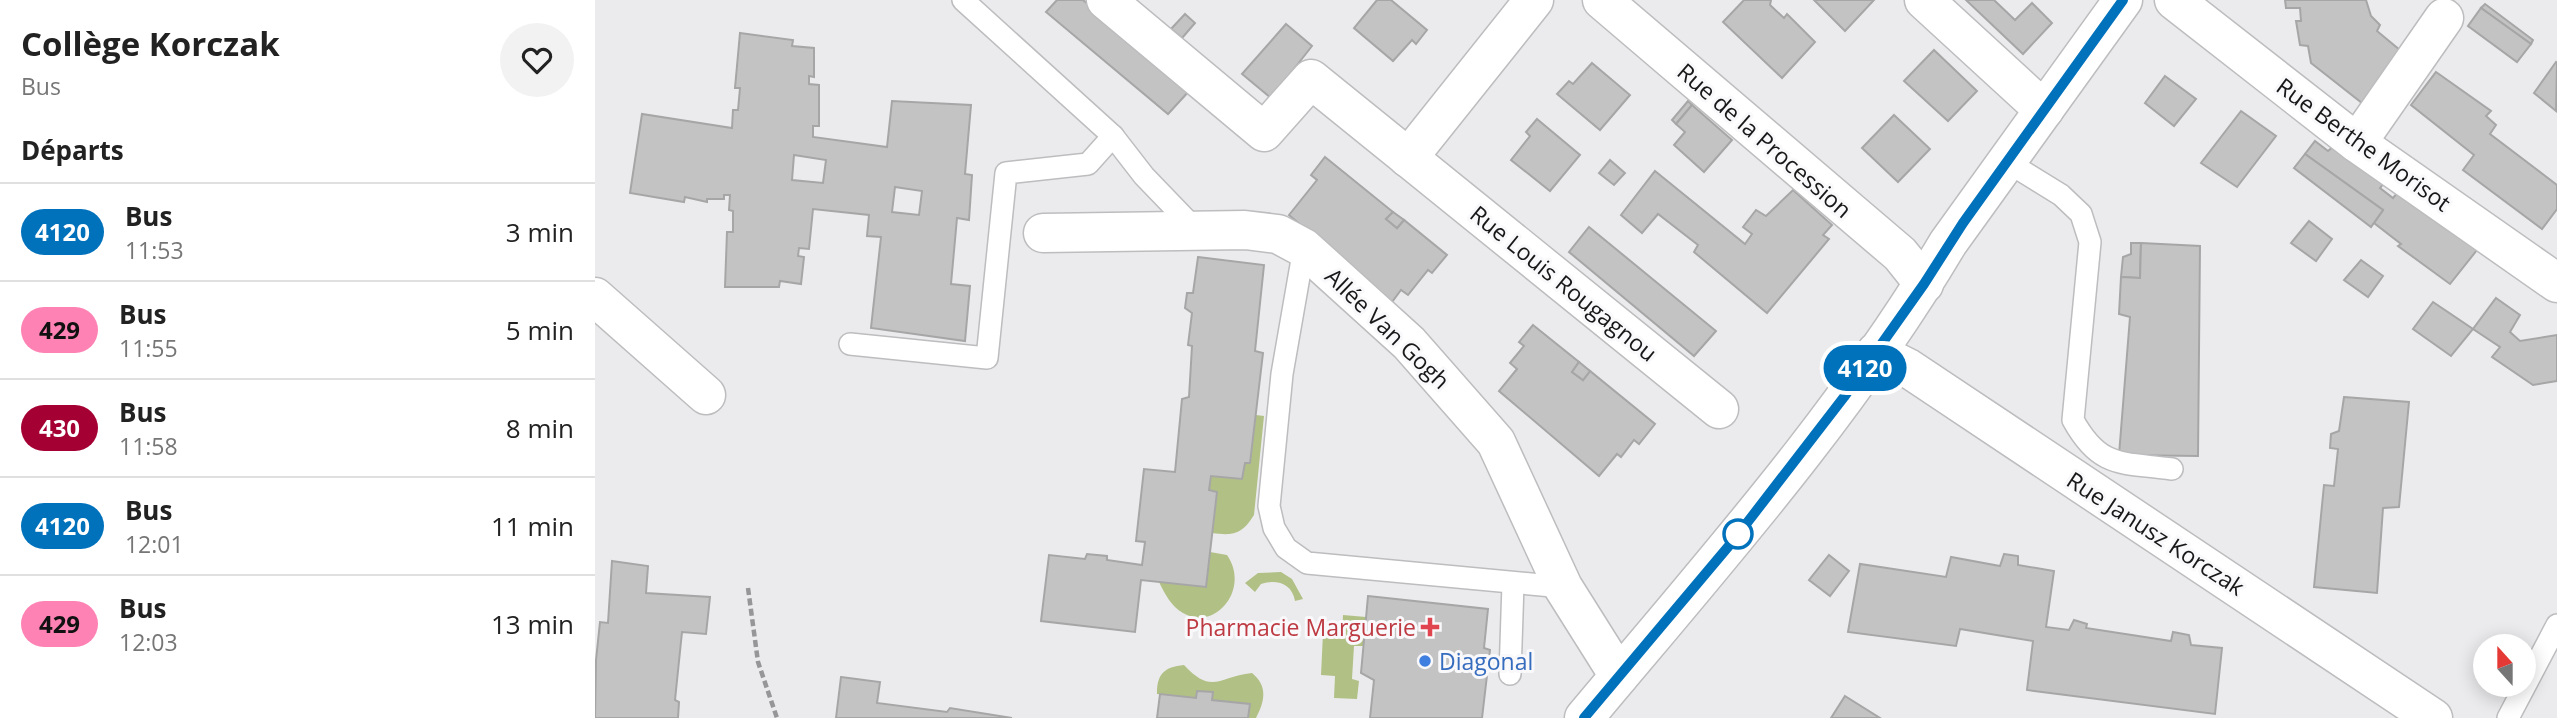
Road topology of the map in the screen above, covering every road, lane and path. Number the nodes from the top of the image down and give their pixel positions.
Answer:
1 (963, 0) edge
2 (1106, 0) edge
3 (1534, 0) edge
4 (1602, 0) edge
5 (1924, 0) edge
6 (2123, 0) edge
7 (2174, 0) edge
8 (2442, 9) edge
9 (2044, 110) junction
10 (1113, 136) junction
11 (2357, 143) junction
12 (1408, 158) junction
13 (2006, 161) junction
14 (1196, 231) junction
15 (1043, 233) dead end
16 (1304, 248) junction
17 (2557, 283) edge
18 (1924, 284) junction
19 (595, 297) edge
20 (850, 344) dead end
21 (1876, 352) junction
22 (706, 395) dead end
23 (1719, 409) dead end
24 (2172, 469) dead end
25 (1513, 584) junction
26 (1563, 587) junction
27 (748, 588) dead end
28 (2557, 625) edge
29 (1510, 674) dead end
30 (1619, 676) junction
31 (777, 718) edge
32 (1584, 718) edge
33 (2433, 718) edge
34 (2508, 718) edge

1 - 10 lane
2 - 12 street, Rue Louis Rougagnou
3 - 12 street
4 - 18 street, Rue de la Procession
5 - 9 street
6 - 9 street
7 - 11 street, Rue Berthe Morisot
8 - 11 street
9 - 13 street
10 - 14 lane
10 - 20 lane
11 - 17 street, Rue Berthe Morisot
12 - 23 street, Rue Louis Rougagnou
13 - 18 street
13 - 24 lane
14 - 15 street, Allée Van Gogh
14 - 16 street, Allée Van Gogh
16 - 25 lane
16 - 26 street, Allée Van Gogh
18 - 21 street
19 - 22 street
21 - 30 street
21 - 33 street, Rue Janusz Korczak
25 - 26 lane
25 - 29 lane
26 - 30 street, Allée Van Gogh
27 - 31 path
28 - 34 lane
30 - 32 street

